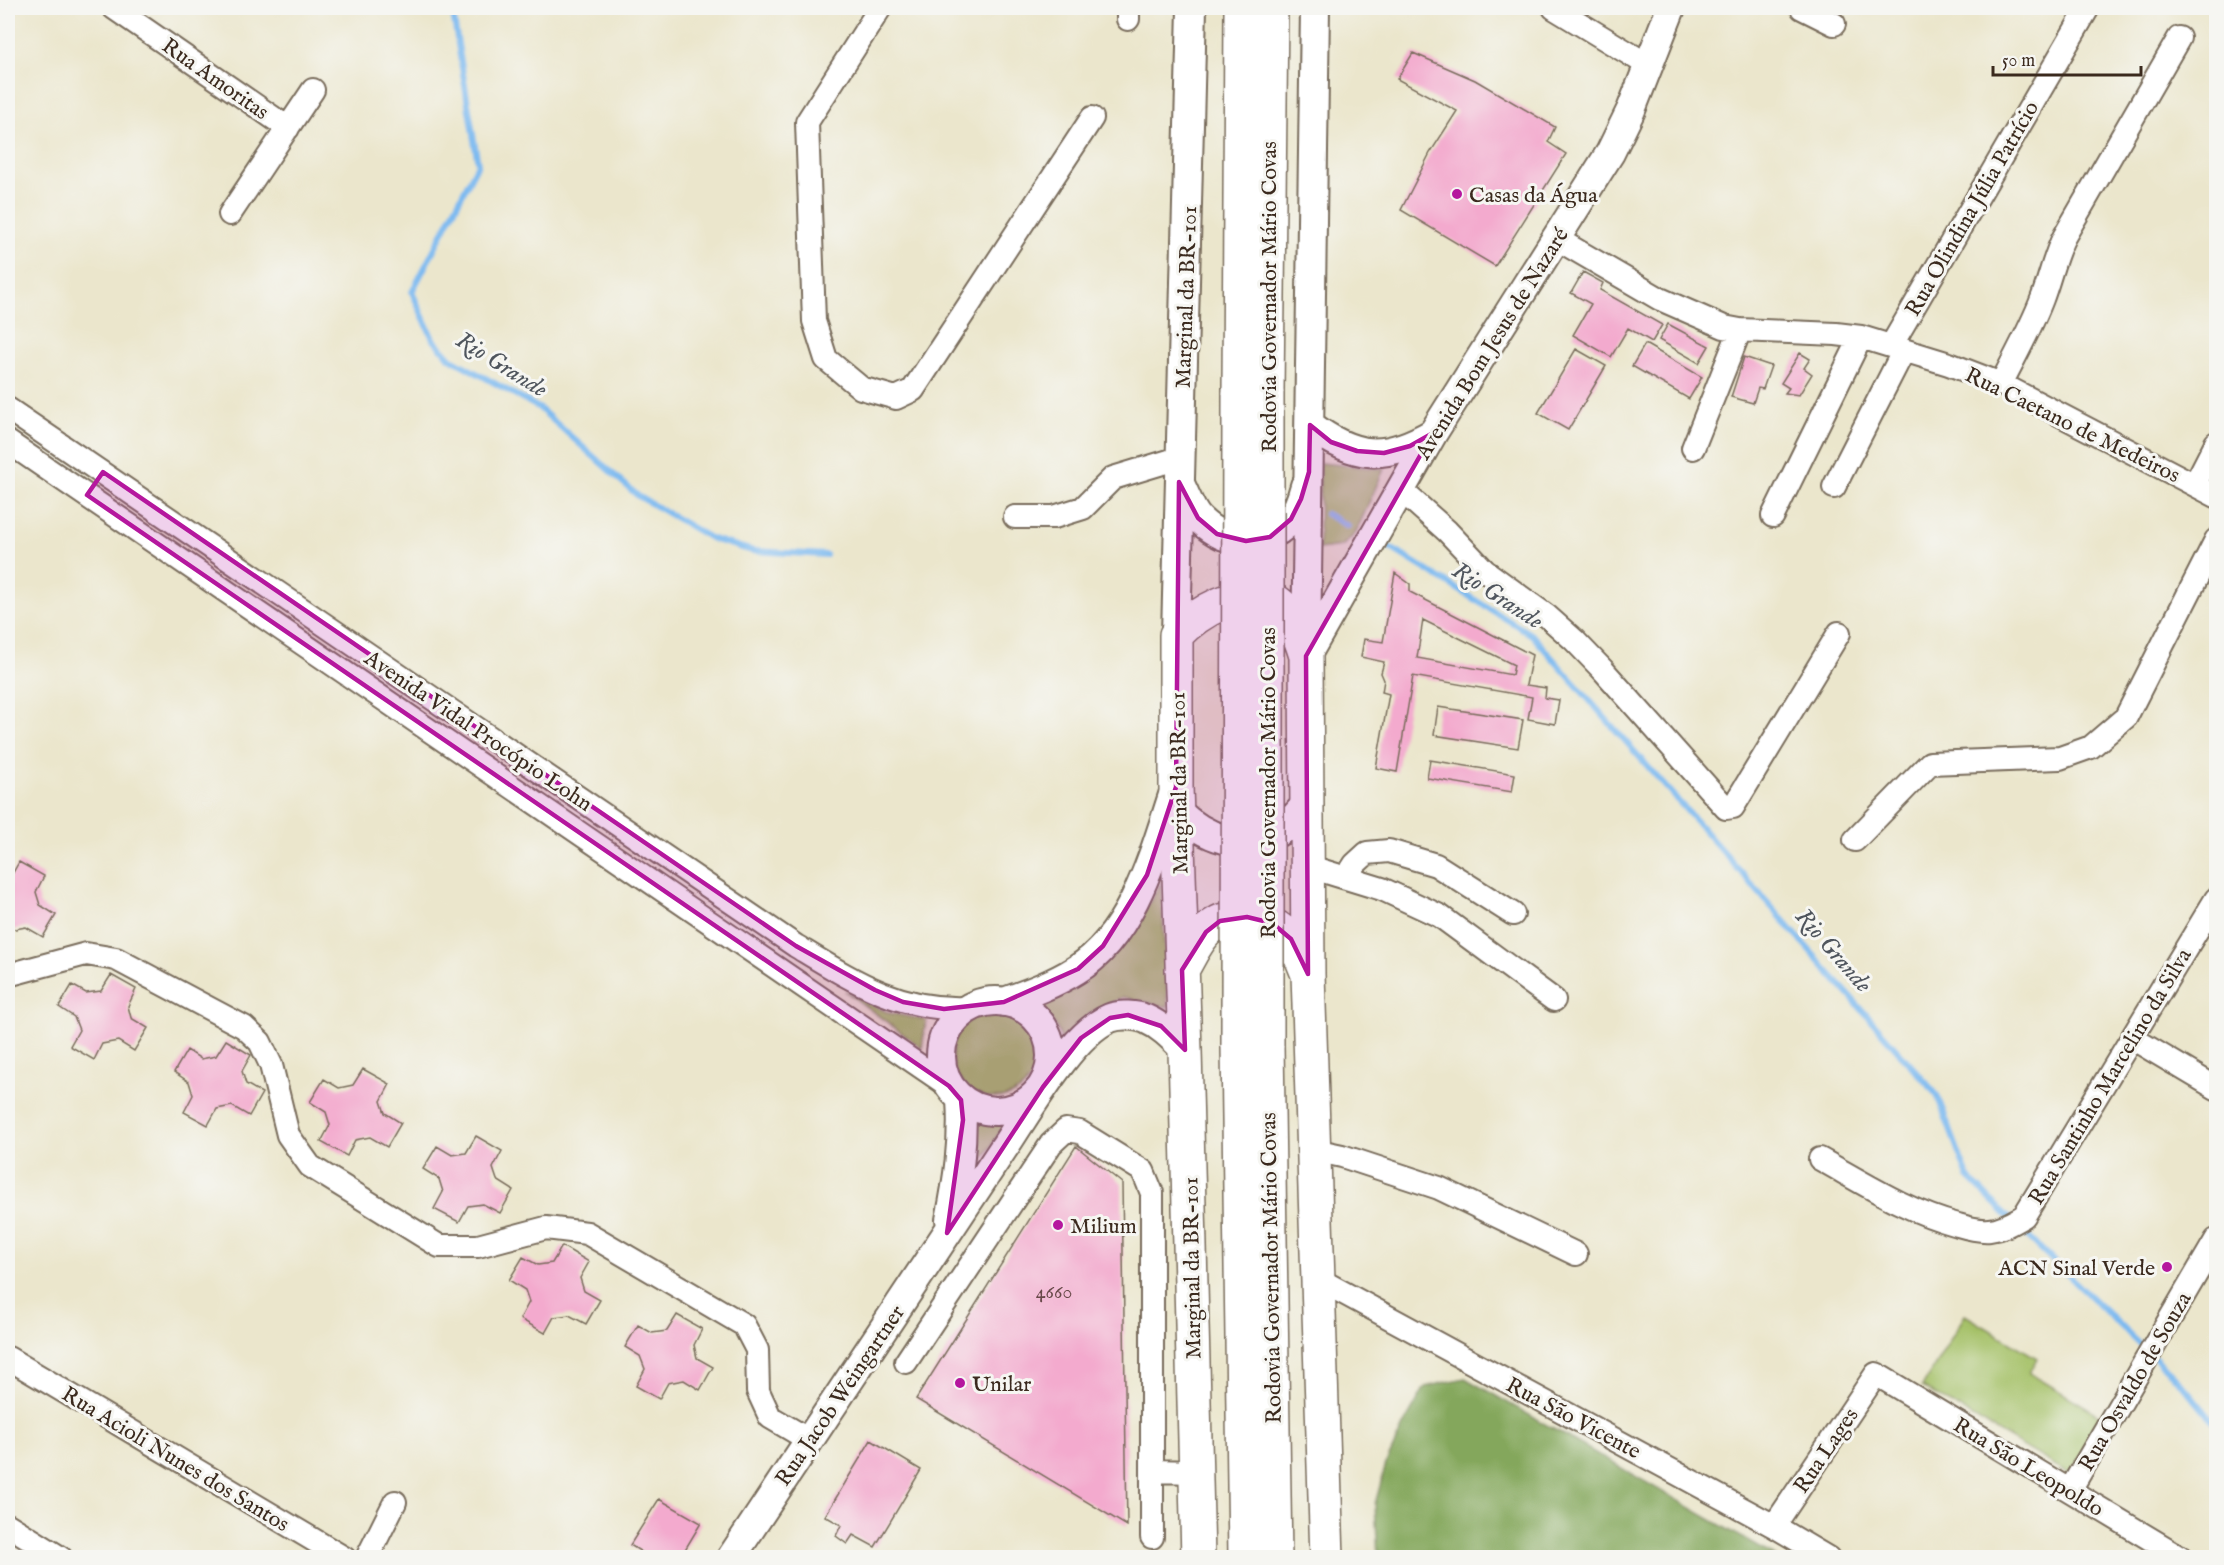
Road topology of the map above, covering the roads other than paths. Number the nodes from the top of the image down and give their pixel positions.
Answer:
1 (114, 8) edge
2 (880, 8) edge
3 (1192, 8) edge
4 (1241, 8) edge
5 (1271, 8) edge
6 (1277, 8) edge
7 (1315, 8) edge
8 (1554, 8) edge
9 (1671, 8) edge
10 (1802, 8) edge
11 (2088, 8) edge
12 (1834, 24) dead end
13 (2179, 38) dead end
14 (1270, 62) junction
15 (1648, 65) junction
16 (313, 90) dead end
17 (1092, 118) dead end
18 (288, 128) junction
19 (230, 214) dead end
20 (1557, 239) junction
21 (1740, 330) junction
22 (1862, 337) junction
23 (1898, 348) junction
24 (2001, 384) junction
25 (1253, 394) junction
26 (8, 409) edge
27 (1310, 425) junction
28 (1433, 433) junction
29 (8, 442) edge
30 (2217, 443) edge
31 (1693, 448) dead end
32 (1179, 470) junction
33 (103, 472) junction
34 (1309, 472) junction
35 (2195, 484) junction
36 (1834, 487) dead end
37 (1400, 489) junction
38 (87, 495) junction
39 (2217, 496) edge
40 (1773, 516) dead end
41 (1015, 518) dead end
42 (2217, 540) edge
43 (1368, 546) junction
44 (1307, 580) junction
45 (1275, 600) junction
46 (1839, 633) dead end
47 (1176, 635) junction
48 (1306, 656) junction
49 (1176, 799) junction
50 (1307, 803) junction
51 (1855, 840) dead end
52 (1307, 866) junction
53 (1346, 878) junction
54 (2217, 899) edge
55 (1513, 914) dead end
56 (1182, 970) junction
57 (1308, 974) junction
58 (8, 975) edge
59 (1554, 1000) dead end
60 (1004, 1002) junction
61 (969, 1008) junction
62 (2132, 1038) junction
63 (1252, 1045) junction
64 (1185, 1050) junction
65 (1043, 1087) junction
66 (2217, 1088) edge
67 (955, 1093) junction
68 (1314, 1150) junction
69 (1820, 1159) dead end
70 (947, 1233) junction
71 (2217, 1240) edge
72 (1576, 1254) dead end
73 (1318, 1279) junction
74 (8, 1358) edge
75 (906, 1362) dead end
76 (1876, 1374) joint
77 (809, 1440) junction
78 (1152, 1471) junction
79 (1196, 1472) junction
80 (2070, 1490) junction
81 (395, 1502) dead end
82 (8, 1525) edge
83 (1774, 1526) junction
84 (1152, 1537) dead end
85 (62, 1557) edge
86 (344, 1557) edge
87 (367, 1557) edge
88 (731, 1557) edge
89 (1198, 1557) edge
90 (1245, 1557) edge
91 (1275, 1557) edge
92 (1327, 1557) edge
93 (1828, 1557) edge
94 (2182, 1557) edge

1 - 18 street, Rua Amoritas
2 - 17 street
3 - 32 main road, Marginal da BR-101
4 - 25 highway, Rodovia Governador Mário Covas
5 - 14 highway, Rodovia Governador Mário Covas
6 - 14 highway
7 - 27 main road
8 - 15 street
9 - 15 main road, Avenida Bom Jesus de Nazaré
10 - 12 street
11 - 23 street, Rua Olindina Júlia Patrício
13 - 24 street
14 - 25 highway, Rodovia Governador Mário Covas
15 - 20 main road, Avenida Bom Jesus de Nazaré
16 - 18 street
18 - 19 street
20 - 21 street, Rua Caetano de Medeiros
20 - 28 main road, Avenida Bom Jesus de Nazaré
21 - 22 street, Rua Caetano de Medeiros
21 - 31 street
22 - 23 street, Rua Caetano de Medeiros
22 - 40 street
23 - 24 street, Rua Caetano de Medeiros
23 - 36 street, Rua Olindina Júlia Patrício
24 - 35 street, Rua Caetano de Medeiros
25 - 63 highway, Rodovia Governador Mário Covas, bridge
26 - 33 street, Avenida Vidal Procópio Lohn
27 - 28 main road
27 - 34 main road
28 - 37 main road, Avenida Bom Jesus de Nazaré
29 - 38 street, Avenida Vidal Procópio Lohn
30 - 35 street
32 - 34 main road
32 - 41 street
32 - 47 main road, Marginal da BR-101
33 - 38 street
33 - 61 street, Avenida Vidal Procópio Lohn
34 - 44 main road
35 - 39 street, Rua Caetano de Medeiros
37 - 43 main road, Avenida Bom Jesus de Nazaré
37 - 46 street
38 - 67 street, Avenida Vidal Procópio Lohn
42 - 51 street
43 - 44 main road, Avenida Bom Jesus de Nazaré
43 - 48 main road, Avenida Bom Jesus de Nazaré
44 - 45 main road, Avenida Bom Jesus de Nazaré
44 - 48 main road
45 - 47 highway
45 - 48 highway
47 - 49 highway, Marginal da BR-101
48 - 50 highway
49 - 50 main road
49 - 56 highway, Marginal da BR-101
49 - 60 main road
50 - 52 highway
52 - 53 street
52 - 57 highway
53 - 55 street
53 - 59 street
54 - 62 street, Rua Santinho Marcelino da Silva
56 - 57 highway
56 - 64 highway, Marginal da BR-101
57 - 68 highway
58 - 77 street
60 - 61 main road
60 - 65 main road
61 - 67 main road
62 - 66 street
62 - 69 street, Rua Santinho Marcelino da Silva
63 - 90 highway, Rodovia Governador Mário Covas
63 - 91 highway, Rodovia Governador Mário Covas
64 - 65 main road, Rua Jacob Weingartner
64 - 79 highway, Marginal da BR-101
65 - 67 main road
65 - 70 main road, Rua Jacob Weingartner
67 - 70 main road, Rua Jacob Weingartner
68 - 72 street
68 - 73 highway
70 - 77 main road, Rua Jacob Weingartner
71 - 80 street, Rua Osvaldo de Souza
73 - 83 street, Rua São Vicente
73 - 92 highway
74 - 86 street, Rua Acioli Nunes dos Santos
75 - 78 street
76 - 80 street, Rua São Leopoldo
76 - 83 street, Rua Lages
77 - 88 main road, Rua Jacob Weingartner
78 - 79 street
78 - 84 street
79 - 89 highway, Marginal da BR-101
80 - 94 street, Rua São Leopoldo
81 - 87 street
82 - 85 street
83 - 93 street, Rua São Vicente

